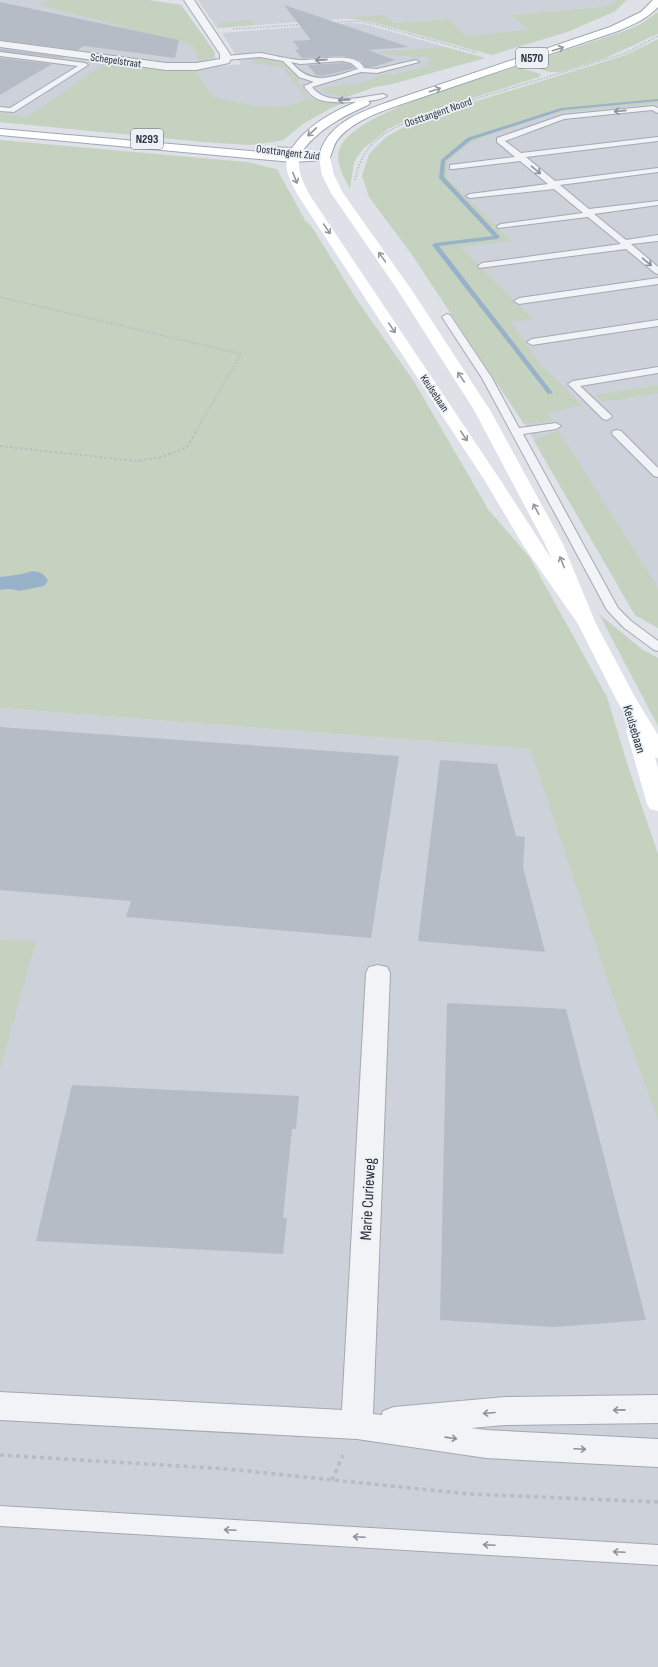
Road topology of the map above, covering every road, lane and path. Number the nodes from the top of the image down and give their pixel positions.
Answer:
1 (189, 0) edge
2 (658, 0) edge
3 (618, 16) dead end
4 (210, 31) junction
5 (658, 36) edge
6 (0, 44) edge
7 (0, 54) edge
8 (482, 55) dead end
9 (225, 56) junction
10 (285, 60) junction
11 (416, 62) dead end
12 (362, 70) junction
13 (323, 81) junction
14 (383, 96) junction
15 (449, 108) dead end
16 (0, 109) edge
17 (658, 111) edge
18 (421, 117) dead end
19 (0, 125) edge
20 (0, 132) edge
21 (658, 139) edge
22 (294, 155) junction
23 (325, 156) junction
24 (520, 157) junction
25 (453, 167) dead end
26 (658, 170) edge
27 (355, 181) dead end
28 (554, 185) junction
29 (470, 196) dead end
30 (658, 203) edge
31 (588, 213) junction
32 (501, 226) dead end
33 (658, 238) edge
34 (626, 244) junction
35 (482, 266) dead end
36 (658, 271) edge
37 (658, 281) edge
38 (0, 296) edge
39 (519, 301) dead end
40 (446, 317) dead end
41 (658, 323) edge
42 (532, 342) dead end
43 (658, 370) edge
44 (607, 417) dead end
45 (556, 426) dead end
46 (516, 432) junction
47 (617, 433) dead end
48 (0, 446) edge
49 (658, 474) edge
50 (587, 624) junction
51 (658, 647) edge
52 (626, 698) junction
53 (658, 752) edge
54 (658, 804) edge
55 (378, 973) dead end
56 (0, 1406) edge
57 (658, 1409) edge
58 (357, 1424) junction
59 (658, 1453) edge
60 (0, 1455) edge
61 (658, 1502) edge
62 (0, 1516) edge
63 (658, 1555) edge

1 - 4 street
23 -> 2 main road, Oosttangent Noord / N570
3 - 14 main road, N570
4 - 8 path
4 - 9 street
5 - 15 path, Oosttangent Noord
6 - 9 street, Schepelstraat
7 - 16 lane
9 - 10 lane
12 -> 10 lane
10 - 13 lane
11 - 12 lane
12 - 13 lane
14 -> 13 lane
14 -> 22 main road, N570
17 -> 24 lane
18 - 27 path, Oosttangent Noord
19 - 22 main road, Oosttangent Zuid / N293
20 - 22 main road, Oosttangent Zuid / N293
21 - 24 lane
22 - 23 main road, Oosttangent Zuid / N293
22 -> 50 main road, Keulsebaan / N570
50 -> 23 main road, Keulsebaan / N570
24 - 25 lane
24 -> 28 lane
26 - 28 lane
28 - 29 lane
28 - 31 lane
30 - 31 lane
31 - 32 lane
31 - 34 lane
33 - 34 lane
34 - 35 lane
34 -> 36 lane
37 - 39 lane
38 - 48 path
40 - 46 lane
41 - 42 lane
43 - 44 lane
45 - 46 lane
46 - 51 lane
47 - 49 lane
50 - 52 main road, Keulsebaan / N570
52 - 53 main road, Keulsebaan / N570
52 - 54 main road, Keulsebaan / N570
55 - 58 street, Marie Curieweg
56 - 58 street
57 -> 58 street
58 -> 59 street
60 - 61 path
63 -> 62 lane

